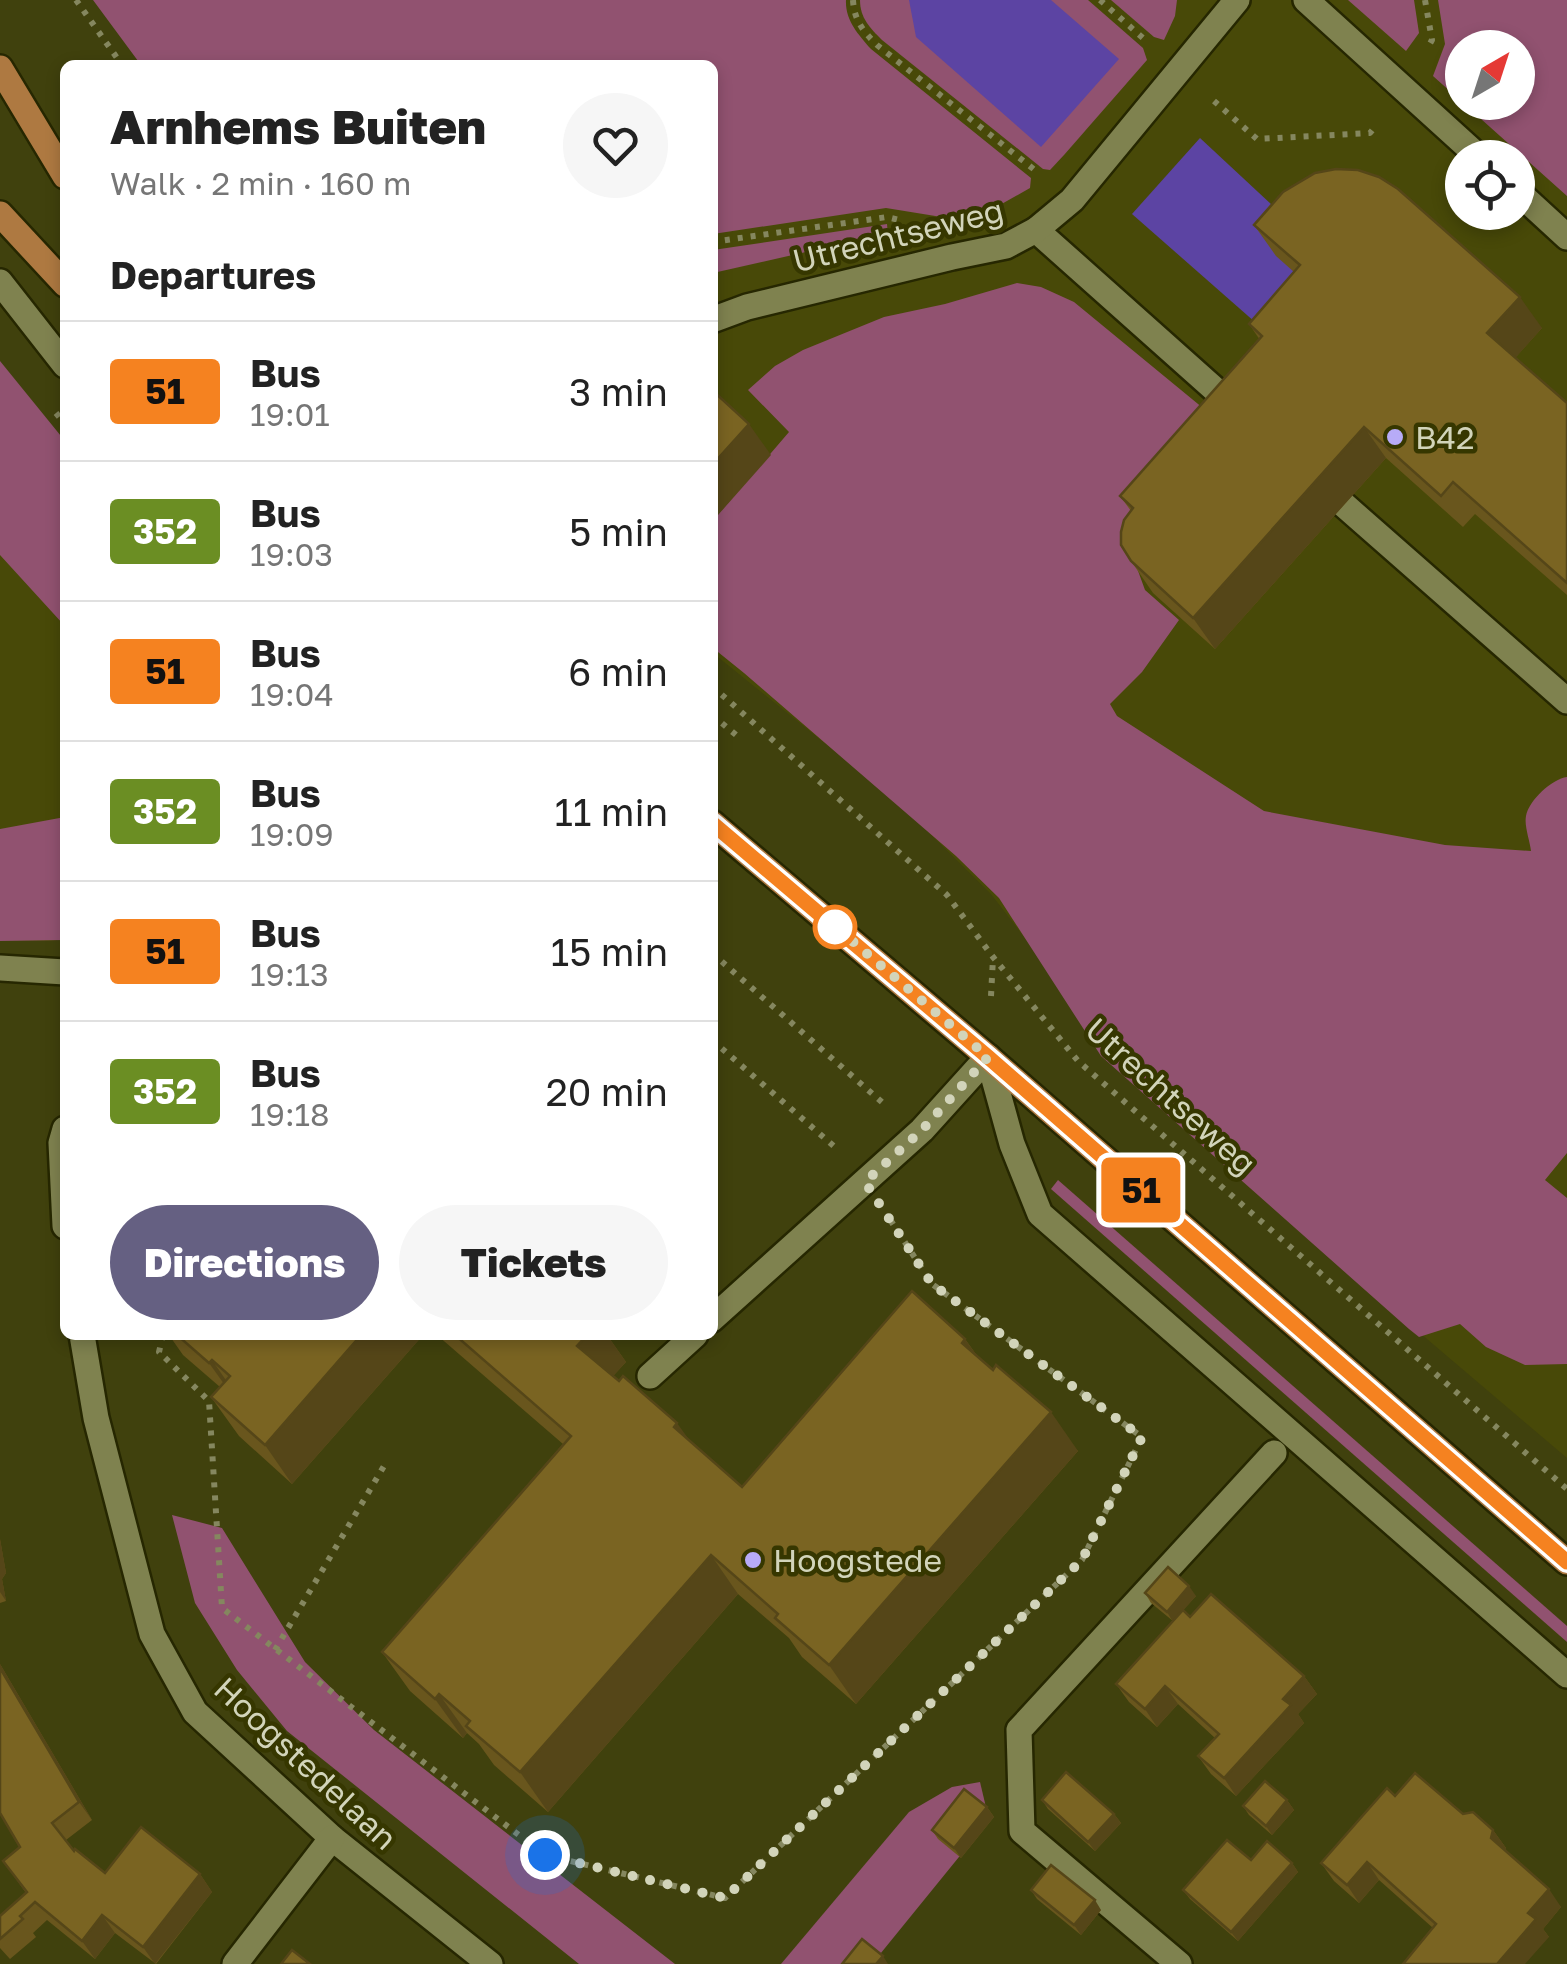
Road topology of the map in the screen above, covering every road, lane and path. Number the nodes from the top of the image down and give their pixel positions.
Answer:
1 (76, 0) edge
2 (853, 0) edge
3 (1100, 0) edge
4 (1237, 0) edge
5 (1306, 0) edge
6 (118, 60) edge
7 (0, 68) edge
8 (1179, 70) junction
9 (1405, 90) junction
10 (1460, 140) edge
11 (60, 168) edge
12 (1072, 200) junction
13 (1535, 207) edge
14 (0, 214) edge
15 (822, 228) dead end
16 (1036, 230) junction
17 (1567, 236) edge
18 (718, 241) edge
19 (60, 279) edge
20 (0, 282) edge
21 (718, 318) edge
22 (60, 359) edge
23 (1242, 414) edge
24 (1344, 505) edge
25 (718, 691) edge
26 (1567, 701) edge
27 (718, 720) edge
28 (741, 739) dead end
29 (718, 828) edge
30 (718, 958) edge
31 (0, 968) edge
32 (60, 972) edge
33 (718, 1045) edge
34 (988, 1057) junction
35 (922, 1130) junction
36 (865, 1182) junction
37 (718, 1315) edge
38 (83, 1340) edge
39 (161, 1340) edge
40 (690, 1340) edge
41 (650, 1376) dead end
42 (1274, 1454) dead end
43 (384, 1466) dead end
44 (1567, 1489) edge
45 (1567, 1562) edge
46 (276, 1650) junction
47 (1567, 1675) edge
48 (332, 1838) junction
49 (236, 1964) edge
50 (490, 1964) edge
51 (1179, 1964) edge

1 - 6 path
2 - 12 path
3 - 8 path
4 - 8 street, Utrechtseweg
5 - 9 street
7 - 11 main road
8 - 9 path
8 - 12 street, Utrechtseweg
9 - 10 street
12 - 16 street, Utrechtseweg
13 - 17 street
14 - 19 main road
15 - 18 path
16 - 21 street, Utrechtseweg
16 - 23 street
20 - 22 street
24 - 26 street
25 - 44 path, Utrechtseweg
27 - 28 path
29 - 34 main road
30 - 35 path
31 - 32 street
33 - 36 path
34 - 35 street
34 - 45 main road
34 - 47 street
35 - 36 street
36 - 37 street
36 - 46 path
38 - 48 street, Hoogstedelaan
39 - 46 path
40 - 41 street
42 - 51 street
43 - 46 path
48 - 49 street
48 - 50 street, Hoogstedelaan

